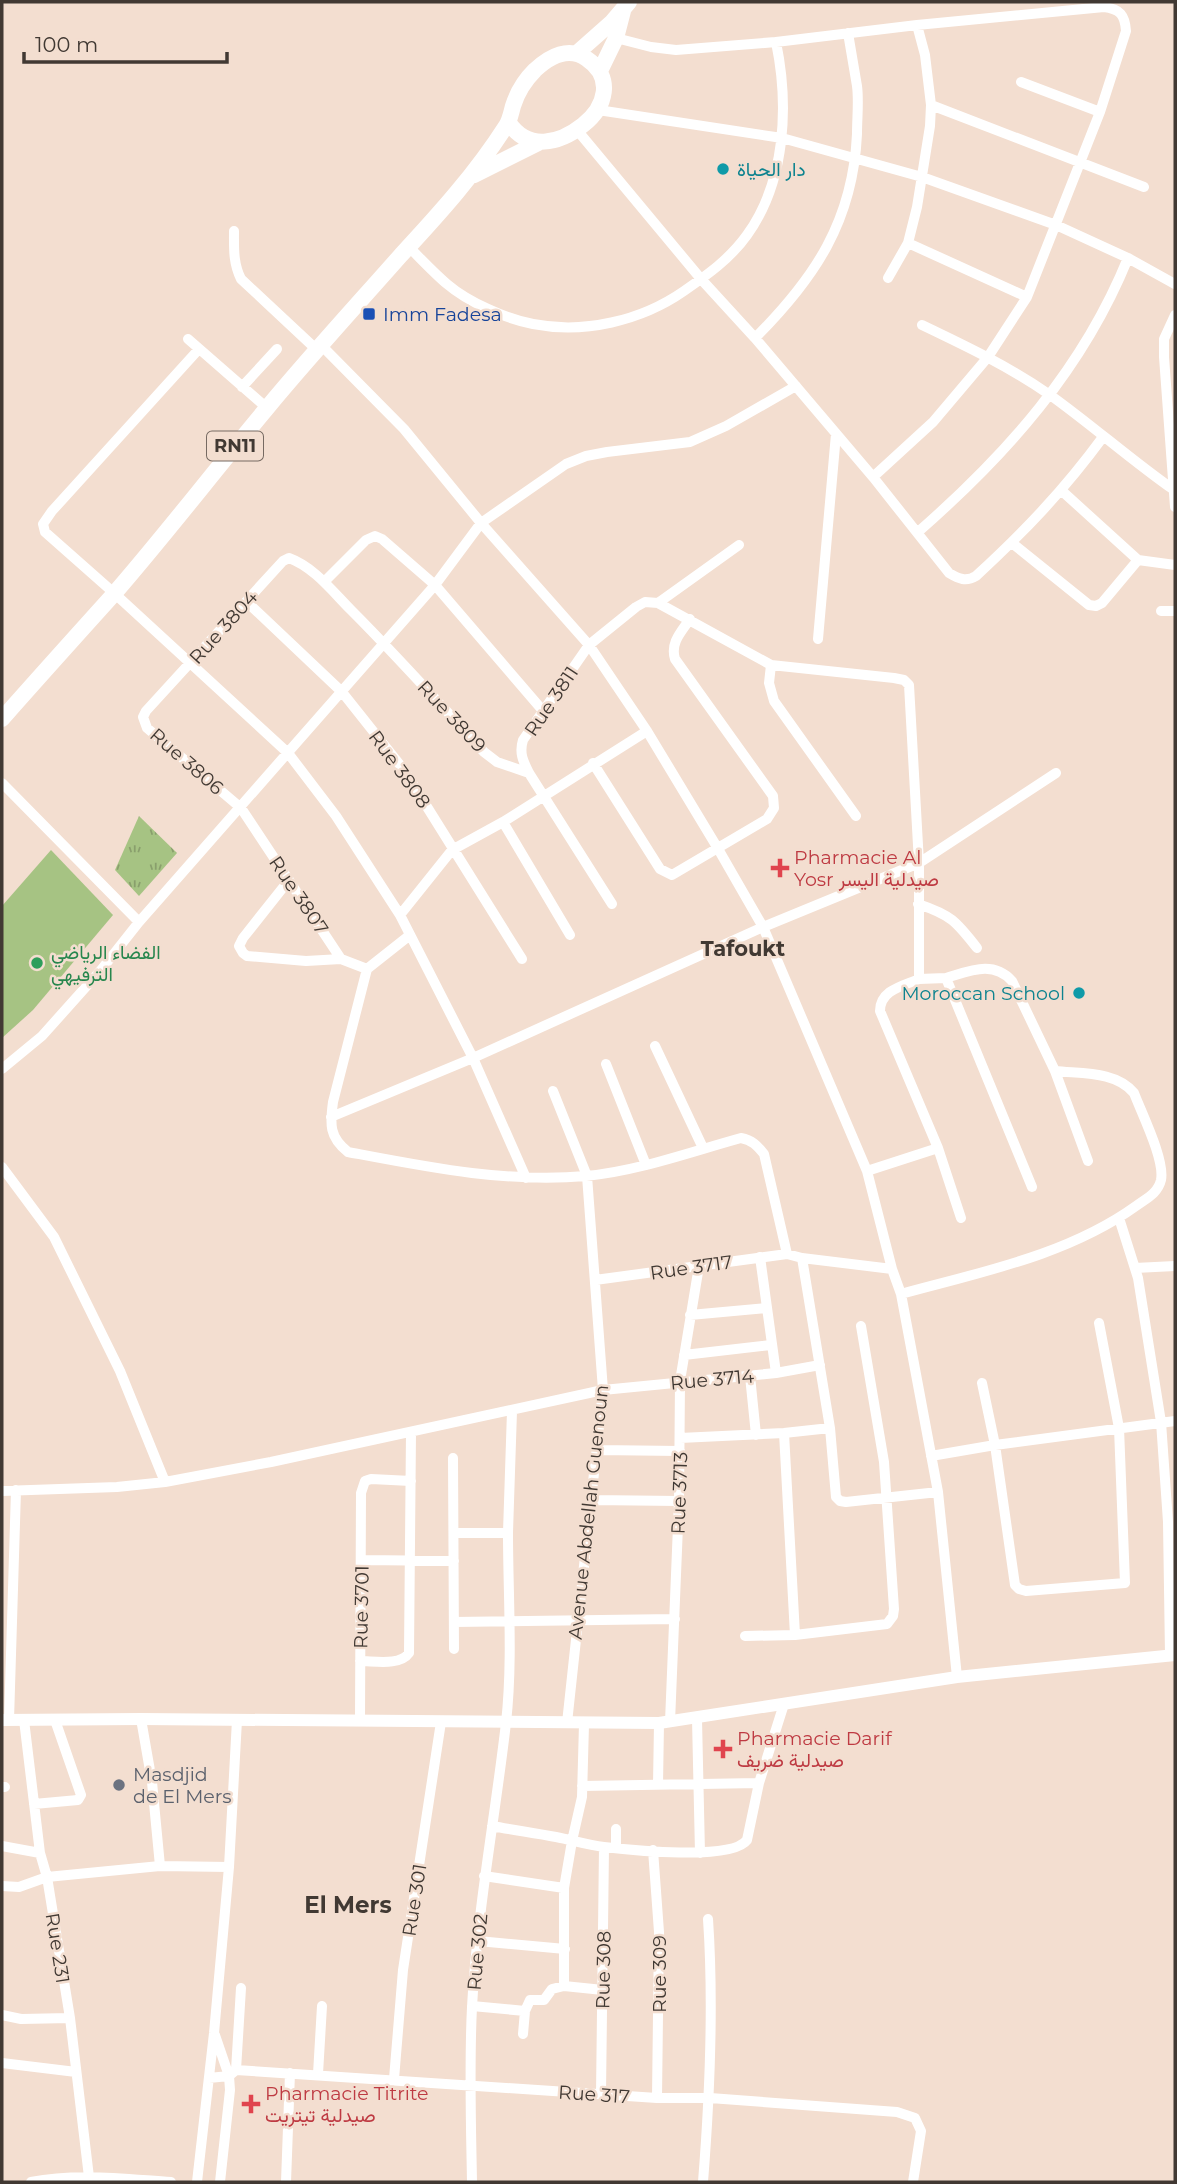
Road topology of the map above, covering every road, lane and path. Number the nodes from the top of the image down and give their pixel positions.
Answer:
1 (627, 5) edge
2 (917, 25) junction
3 (848, 33) junction
4 (616, 37) junction
5 (776, 41) junction
6 (577, 52) junction
7 (600, 71) junction
8 (1021, 82) dead end
9 (931, 105) junction
10 (598, 110) junction
11 (1100, 112) junction
12 (509, 123) junction
13 (577, 130) junction
14 (782, 138) junction
15 (538, 143) junction
16 (856, 159) junction
17 (1080, 162) junction
18 (471, 176) junction
19 (922, 177) junction
20 (1144, 187) dead end
21 (1056, 225) junction
22 (234, 231) dead end
23 (908, 243) junction
24 (409, 247) junction
25 (1128, 258) junction
26 (888, 278) dead end
27 (701, 279) junction
28 (1175, 284) edge
29 (1027, 297) junction
30 (1175, 315) edge
31 (922, 325) dead end
32 (755, 338) junction
33 (188, 339) dead end
34 (319, 347) junction
35 (199, 349) junction
36 (277, 349) dead end
37 (988, 357) junction
38 (796, 386) junction
39 (242, 387) junction
40 (1050, 395) junction
41 (267, 408) junction
42 (836, 434) junction
43 (1103, 437) junction
44 (873, 477) junction
45 (1174, 490) edge
46 (1062, 491) junction
47 (1175, 507) edge
48 (481, 523) junction
49 (918, 532) junction
50 (1012, 543) junction
51 (739, 545) dead end
52 (1138, 560) junction
53 (304, 565) joint
54 (1175, 565) edge
55 (324, 582) junction
56 (435, 585) junction
57 (114, 593) junction
58 (247, 601) junction
59 (658, 603) junction
60 (1161, 611) dead end
61 (1175, 611) edge
62 (690, 619) junction
63 (818, 639) dead end
64 (385, 643) junction
65 (589, 645) junction
66 (191, 663) junction
67 (771, 665) junction
68 (342, 692) junction
69 (146, 711) joint
70 (544, 712) junction
71 (2, 719) edge
72 (647, 732) junction
73 (289, 752) junction
74 (593, 763) junction
75 (529, 772) junction
76 (1056, 773) dead end
77 (2, 783) edge
78 (545, 796) junction
79 (241, 808) junction
80 (856, 816) dead end
81 (503, 822) junction
82 (717, 847) junction
83 (452, 849) junction
84 (919, 863) junction
85 (289, 880) junction
86 (612, 904) dead end
87 (918, 904) junction
88 (400, 915) junction
89 (139, 922) junction
90 (763, 927) junction
91 (410, 935) junction
92 (570, 935) dead end
93 (977, 948) dead end
94 (341, 959) junction
95 (522, 959) dead end
96 (367, 969) junction
97 (946, 978) junction
98 (919, 979) junction
99 (655, 1046) dead end
100 (473, 1058) junction
101 (606, 1064) dead end
102 (2, 1069) edge
103 (1055, 1071) junction
104 (553, 1091) dead end
105 (331, 1117) junction
106 (703, 1148) junction
107 (938, 1148) junction
108 (1088, 1161) dead end
109 (646, 1165) junction
110 (2, 1167) edge
111 (867, 1171) junction
112 (587, 1176) junction
113 (527, 1178) junction
114 (1032, 1187) dead end
115 (1119, 1218) junction
116 (961, 1219) dead end
117 (787, 1254) junction
118 (760, 1257) junction
119 (802, 1258) junction
120 (699, 1266) junction
121 (1175, 1266) edge
122 (1135, 1268) junction
123 (892, 1269) junction
124 (595, 1280) junction
125 (901, 1294) junction
126 (767, 1308) junction
127 (690, 1315) junction
128 (1099, 1323) dead end
129 (861, 1326) dead end
130 (771, 1345) junction
131 (684, 1355) junction
132 (820, 1365) junction
133 (776, 1373) junction
134 (750, 1376) junction
135 (680, 1381) junction
136 (982, 1383) dead end
137 (603, 1390) junction
138 (512, 1411) junction
139 (1175, 1421) edge
140 (1160, 1422) junction
141 (830, 1428) junction
142 (1119, 1428) junction
143 (411, 1432) junction
144 (784, 1433) junction
145 (756, 1435) junction
146 (680, 1438) junction
147 (995, 1445) junction
148 (597, 1450) junction
149 (680, 1451) junction
150 (931, 1456) junction
151 (453, 1458) dead end
152 (411, 1481) junction
153 (165, 1482) junction
154 (16, 1490) junction
155 (2, 1491) edge
156 (938, 1492) junction
157 (888, 1498) junction
158 (591, 1500) junction
159 (679, 1501) junction
160 (1172, 1522) edge
161 (454, 1533) junction
162 (508, 1533) junction
163 (362, 1560) junction
164 (411, 1560) junction
165 (454, 1560) junction
166 (675, 1619) junction
167 (510, 1620) junction
168 (578, 1621) junction
169 (454, 1622) junction
170 (795, 1635) junction
171 (746, 1636) dead end
172 (454, 1649) dead end
173 (1172, 1655) edge
174 (360, 1661) junction
175 (957, 1677) junction
176 (784, 1704) junction
177 (697, 1718) junction
178 (141, 1719) junction
179 (5, 1720) edge
180 (24, 1720) junction
181 (55, 1720) junction
182 (237, 1720) junction
183 (360, 1721) junction
184 (442, 1722) junction
185 (506, 1723) junction
186 (567, 1723) junction
187 (665, 1723) junction
188 (584, 1724) junction
189 (759, 1783) junction
190 (658, 1785) junction
191 (699, 1785) junction
192 (582, 1786) junction
193 (34, 1804) junction
194 (492, 1826) junction
195 (616, 1829) dead end
196 (572, 1841) junction
197 (2, 1846) edge
198 (610, 1847) junction
199 (653, 1850) junction
200 (40, 1853) junction
201 (700, 1853) junction
202 (160, 1866) junction
203 (229, 1867) junction
204 (484, 1876) junction
205 (47, 1877) junction
206 (2, 1886) edge
207 (564, 1888) junction
208 (708, 1919) dead end
209 (478, 1941) junction
210 (565, 1949) junction
211 (564, 1986) junction
212 (241, 1988) dead end
213 (603, 1990) junction
214 (322, 2006) dead end
215 (472, 2006) junction
216 (525, 2011) junction
217 (2, 2015) edge
218 (70, 2018) junction
219 (214, 2032) junction
220 (523, 2034) dead end
221 (2, 2063) edge
222 (76, 2073) junction
223 (233, 2073) junction
224 (290, 2073) junction
225 (318, 2074) junction
226 (209, 2078) junction
227 (394, 2079) junction
228 (470, 2085) junction
229 (601, 2094) junction
230 (657, 2098) junction
231 (710, 2098) junction
232 (89, 2177) junction
233 (31, 2182) edge
234 (171, 2182) edge
235 (197, 2182) edge
236 (220, 2182) edge
237 (286, 2182) edge
238 (472, 2182) edge
239 (703, 2182) edge
240 (913, 2182) edge

1 - 4 main road, RN11
1 - 6 main road, RN11
2 - 3 street
2 - 9 street
2 - 11 street
3 - 5 street
3 - 16 street
4 - 5 street
4 - 7 main road, RN11
5 - 14 street
6 - 7 main road
6 - 12 main road, RN11
7 - 10 main road, RN11
8 - 11 street
9 - 17 street
9 - 19 street
10 - 13 main road, RN11
10 - 14 street
11 - 17 street
12 - 15 main road
12 - 18 main road, RN11
13 - 15 main road, RN11
13 - 27 street
14 - 16 street
14 - 27 street
15 - 18 main road, RN11
16 - 19 street
16 - 32 street
17 - 20 street
17 - 21 street
18 - 24 main road, RN11
19 - 21 street
19 - 23 street
21 - 25 street
21 - 29 street
22 - 34 street
23 - 26 street
23 - 29 street
24 - 27 street
24 - 34 main road, RN11
25 - 28 street
25 - 40 street
27 - 32 street
29 - 37 street
30 - 45 street
31 - 37 street
32 - 38 street
33 - 35 street
34 - 41 main road, RN11
34 - 48 street
35 - 39 street
35 - 57 street
36 - 39 street
37 - 40 street
37 - 44 street
38 - 42 street
38 - 48 street
39 - 41 street
40 - 43 street
40 - 49 street
41 - 57 main road, RN11
42 - 44 street
42 - 63 street
43 - 45 street
43 - 46 street
44 - 49 street
45 - 47 street
46 - 50 street
46 - 52 street
48 - 56 street
48 - 65 street
49 - 50 street
50 - 52 street
51 - 59 street, Rue 3811
52 - 54 street
53 - 55 street, Rue 3809
53 - 58 street, Rue 3804
55 - 56 street
55 - 64 street, Rue 3809
56 - 64 street
56 - 70 street
57 - 66 street
57 - 71 main road, RN11
58 - 66 street, Rue 3804
58 - 68 street, Rue 3808
59 - 62 street
59 - 65 street, Rue 3811
60 - 61 street
62 - 67 street
62 - 82 street
64 - 68 street
64 - 75 street, Rue 3809
65 - 70 street, Rue 3811
65 - 72 street
66 - 69 street, Rue 3804
66 - 73 street
67 - 80 street
67 - 84 street
68 - 73 street
68 - 83 street, Rue 3808
69 - 79 street, Rue 3806
70 - 75 street, Rue 3811
72 - 74 street
72 - 82 street
73 - 79 street
73 - 88 street
74 - 78 street
74 - 82 street
75 - 78 street, Rue 3811
76 - 84 street
77 - 89 street
78 - 81 street
78 - 86 street, Rue 3811
79 - 85 street, Rue 3807
79 - 89 street
81 - 83 street
81 - 92 street
82 - 90 street
83 - 88 street
83 - 95 street, Rue 3808
84 - 87 street
84 - 90 street
85 - 94 street, Rue 3807
85 - 94 street
87 - 93 street
87 - 98 street
88 - 91 street
89 - 102 street
90 - 100 street
90 - 111 street
91 - 96 street
91 - 100 street
94 - 96 street
96 - 105 street
97 - 98 street
97 - 103 street
97 - 114 street
98 - 107 street
99 - 106 street
100 - 105 street
100 - 113 street
101 - 109 street
103 - 108 street
103 - 115 street
104 - 112 street, Avenue Abdellah Guenoun
105 - 113 street
106 - 109 street
106 - 117 street
107 - 111 street
107 - 116 street
109 - 112 street
110 - 153 street
111 - 123 street
112 - 113 street
112 - 124 street, Avenue Abdellah Guenoun
115 - 122 street
115 - 125 street
117 - 118 street, Rue 3717
117 - 119 street
118 - 120 street, Rue 3717
118 - 126 street
119 - 123 street
119 - 132 street
120 - 124 street, Rue 3717
120 - 127 street, Rue 3713
121 - 122 street
122 - 140 street
123 - 125 street
124 - 137 street, Avenue Abdellah Guenoun
125 - 150 street
126 - 127 street
126 - 130 street
127 - 131 street, Rue 3713
128 - 142 street
129 - 157 street
130 - 131 street
130 - 133 street
131 - 135 street, Rue 3713
132 - 133 street, Rue 3714
132 - 141 street
133 - 134 street, Rue 3714
134 - 135 street, Rue 3714
134 - 145 street
135 - 137 street, Rue 3714
135 - 146 street, Rue 3713
136 - 147 street
137 - 138 street, Rue 3714
137 - 148 street, Avenue Abdellah Guenoun
138 - 143 street, Rue 3714
138 - 162 street, Rue 302
139 - 140 street
140 - 142 street
140 - 160 street
141 - 144 street
141 - 157 street
142 - 147 street
142 - 147 street
143 - 152 street
143 - 153 street, Rue 3714
144 - 145 street
144 - 170 street
145 - 146 street
146 - 149 street, Rue 3713
147 - 150 street
148 - 149 street
148 - 158 street, Avenue Abdellah Guenoun
149 - 159 street, Rue 3713
150 - 156 street
151 - 161 street
152 - 163 street, Rue 3701
152 - 164 street
153 - 154 street, Rue 3714
154 - 155 street, Rue 3714
154 - 179 street
156 - 157 street
156 - 175 street
157 - 170 street
158 - 159 street
158 - 168 street, Avenue Abdellah Guenoun
159 - 166 street, Rue 3713
160 - 173 street
161 - 162 street
161 - 165 street
162 - 167 street, Rue 302
163 - 164 street
163 - 174 street, Rue 3701
164 - 165 street
164 - 174 street
165 - 169 street
166 - 168 street
166 - 187 street, Rue 3713
167 - 168 street
167 - 169 street
167 - 185 street, Rue 302
168 - 186 street, Avenue Abdellah Guenoun
169 - 172 street
170 - 171 street
173 - 175 street
174 - 183 street, Rue 3701
175 - 176 street
176 - 177 street
176 - 189 street
177 - 187 street
177 - 191 street
178 - 181 street
178 - 182 street
178 - 202 street
179 - 180 street
180 - 181 street
180 - 193 street, Rue 231
181 - 193 street
182 - 183 street
182 - 203 street
183 - 184 street
184 - 185 street
184 - 227 street, Rue 301
185 - 186 street
185 - 194 street, Rue 302
186 - 188 street
187 - 188 street
187 - 190 street, Rue 3713
188 - 192 street
189 - 191 street
189 - 201 street
190 - 191 street
190 - 192 street
191 - 201 street
192 - 196 street
193 - 200 street, Rue 231
194 - 196 street
194 - 204 street, Rue 302
195 - 198 street, Rue 308
196 - 198 street
196 - 207 street
197 - 200 street
198 - 199 street
198 - 213 street, Rue 308
199 - 201 street
199 - 230 street, Rue 309
200 - 205 street, Rue 231
202 - 203 street
202 - 205 street
203 - 219 street
204 - 207 street
204 - 209 street, Rue 302
205 - 206 street
205 - 218 street, Rue 231
207 - 210 street
208 - 231 street
209 - 210 street
209 - 215 street, Rue 302
210 - 211 street
211 - 213 street
211 - 216 street
212 - 223 street
213 - 229 street, Rue 308
214 - 225 street
215 - 216 street
215 - 228 street, Rue 302
216 - 220 street
217 - 218 street
218 - 222 street, Rue 231
219 - 223 street
219 - 226 street
221 - 222 street
222 - 232 street, Rue 231
223 - 224 street, Rue 317
223 - 226 street, Rue 317
223 - 236 street
224 - 225 street, Rue 317
224 - 237 street
225 - 227 street, Rue 317
226 - 235 street
227 - 228 street, Rue 317
228 - 229 street, Rue 317
228 - 238 street, Rue 302
229 - 230 street, Rue 317
230 - 231 street, Rue 317
231 - 239 street
231 - 240 street, Rue 317
232 - 233 street
232 - 234 street

